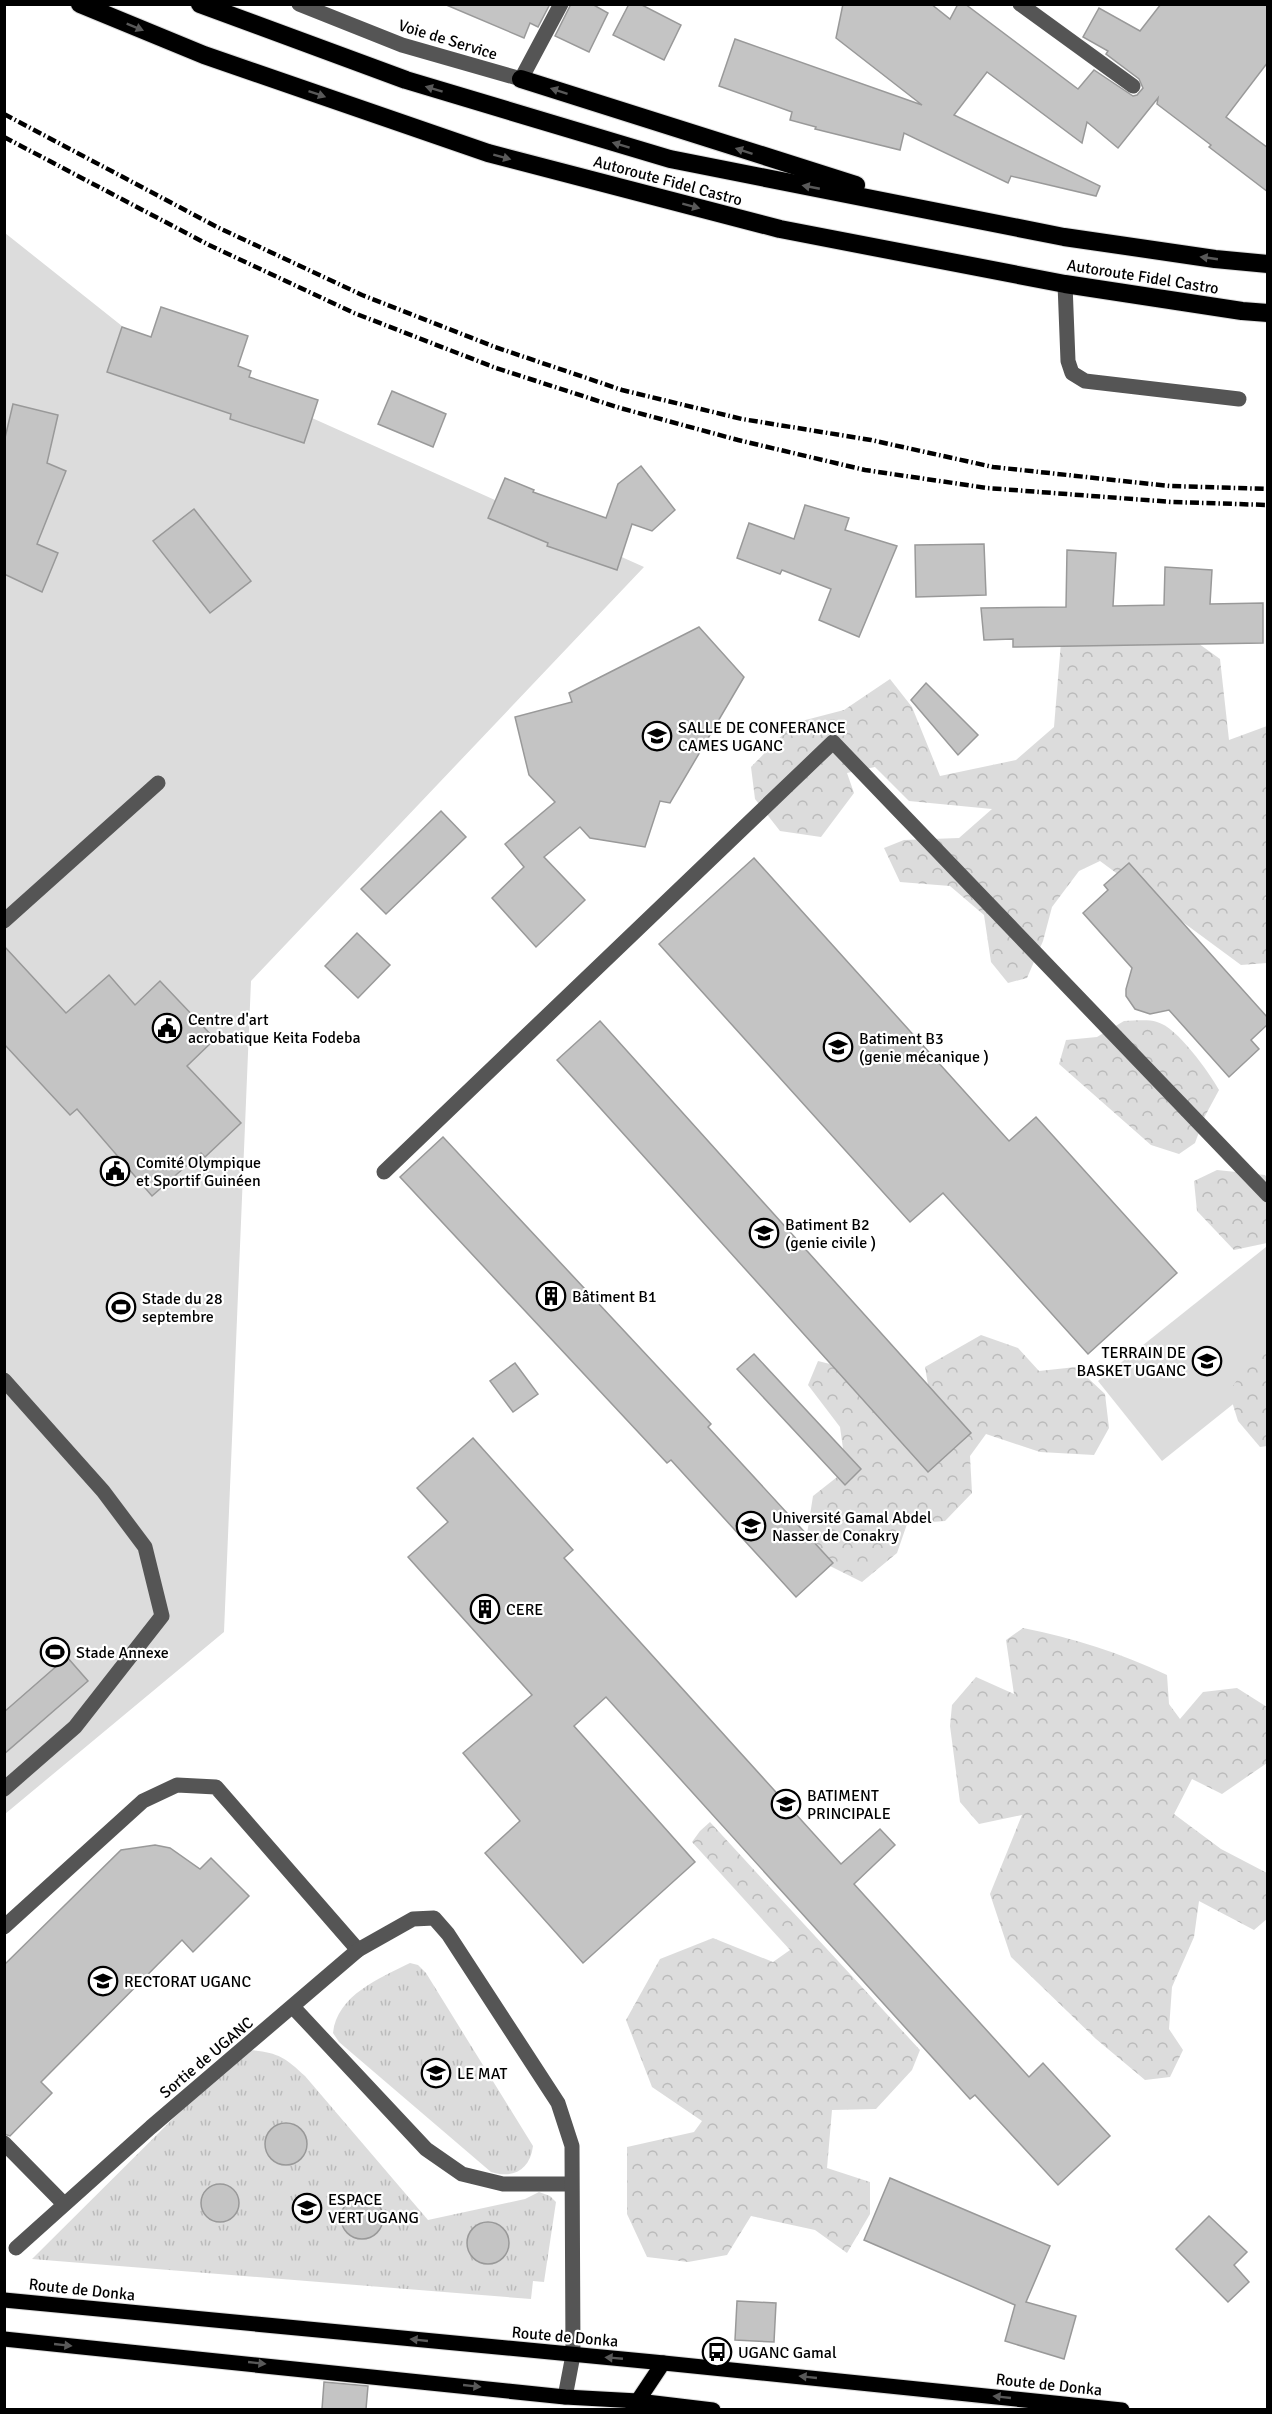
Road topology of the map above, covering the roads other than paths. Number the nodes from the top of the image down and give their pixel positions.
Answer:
1 (80, 4) edge
2 (200, 4) edge
3 (299, 4) edge
4 (561, 4) edge
5 (1020, 4) edge
6 (521, 79) junction
7 (1133, 86) dead end
8 (1064, 237) junction
9 (1268, 264) edge
10 (1065, 284) junction
11 (1268, 313) edge
12 (1239, 399) dead end
13 (158, 783) dead end
14 (4, 921) edge
15 (384, 1172) dead end
16 (1268, 1195) edge
17 (4, 1380) edge
18 (4, 1790) edge
19 (4, 1927) edge
20 (358, 1950) junction
21 (293, 2007) junction
22 (4, 2143) edge
23 (571, 2184) junction
24 (64, 2204) junction
25 (16, 2248) dead end
26 (4, 2300) edge
27 (4, 2339) edge
28 (573, 2355) junction
29 (663, 2363) junction
30 (565, 2397) junction
31 (635, 2405) edge
32 (713, 2409) edge
33 (1122, 2409) edge

1 -> 10 highway, Autoroute Fidel Castro
8 -> 2 highway, Autoroute Fidel Castro
3 - 6 street, Voie de Service
4 - 6 street
5 - 7 street
8 -> 6 highway
9 -> 8 highway, Autoroute Fidel Castro
10 - 11 highway, Autoroute Fidel Castro
10 - 12 street
13 - 14 street
15 - 16 street
17 - 18 street
19 - 20 street
20 - 21 street, Sortie de UGANC
20 - 23 street, Sortie de UGANC
21 - 23 street
21 - 24 street, Sortie de UGANC
22 - 24 street
23 - 28 street
24 - 25 street, Sortie de UGANC
28 -> 26 main road, Route de Donka
27 -> 30 main road
29 -> 28 main road, Route de Donka
28 - 30 street
29 - 31 main road
33 -> 29 main road, Route de Donka
30 - 31 main road
31 - 32 main road

